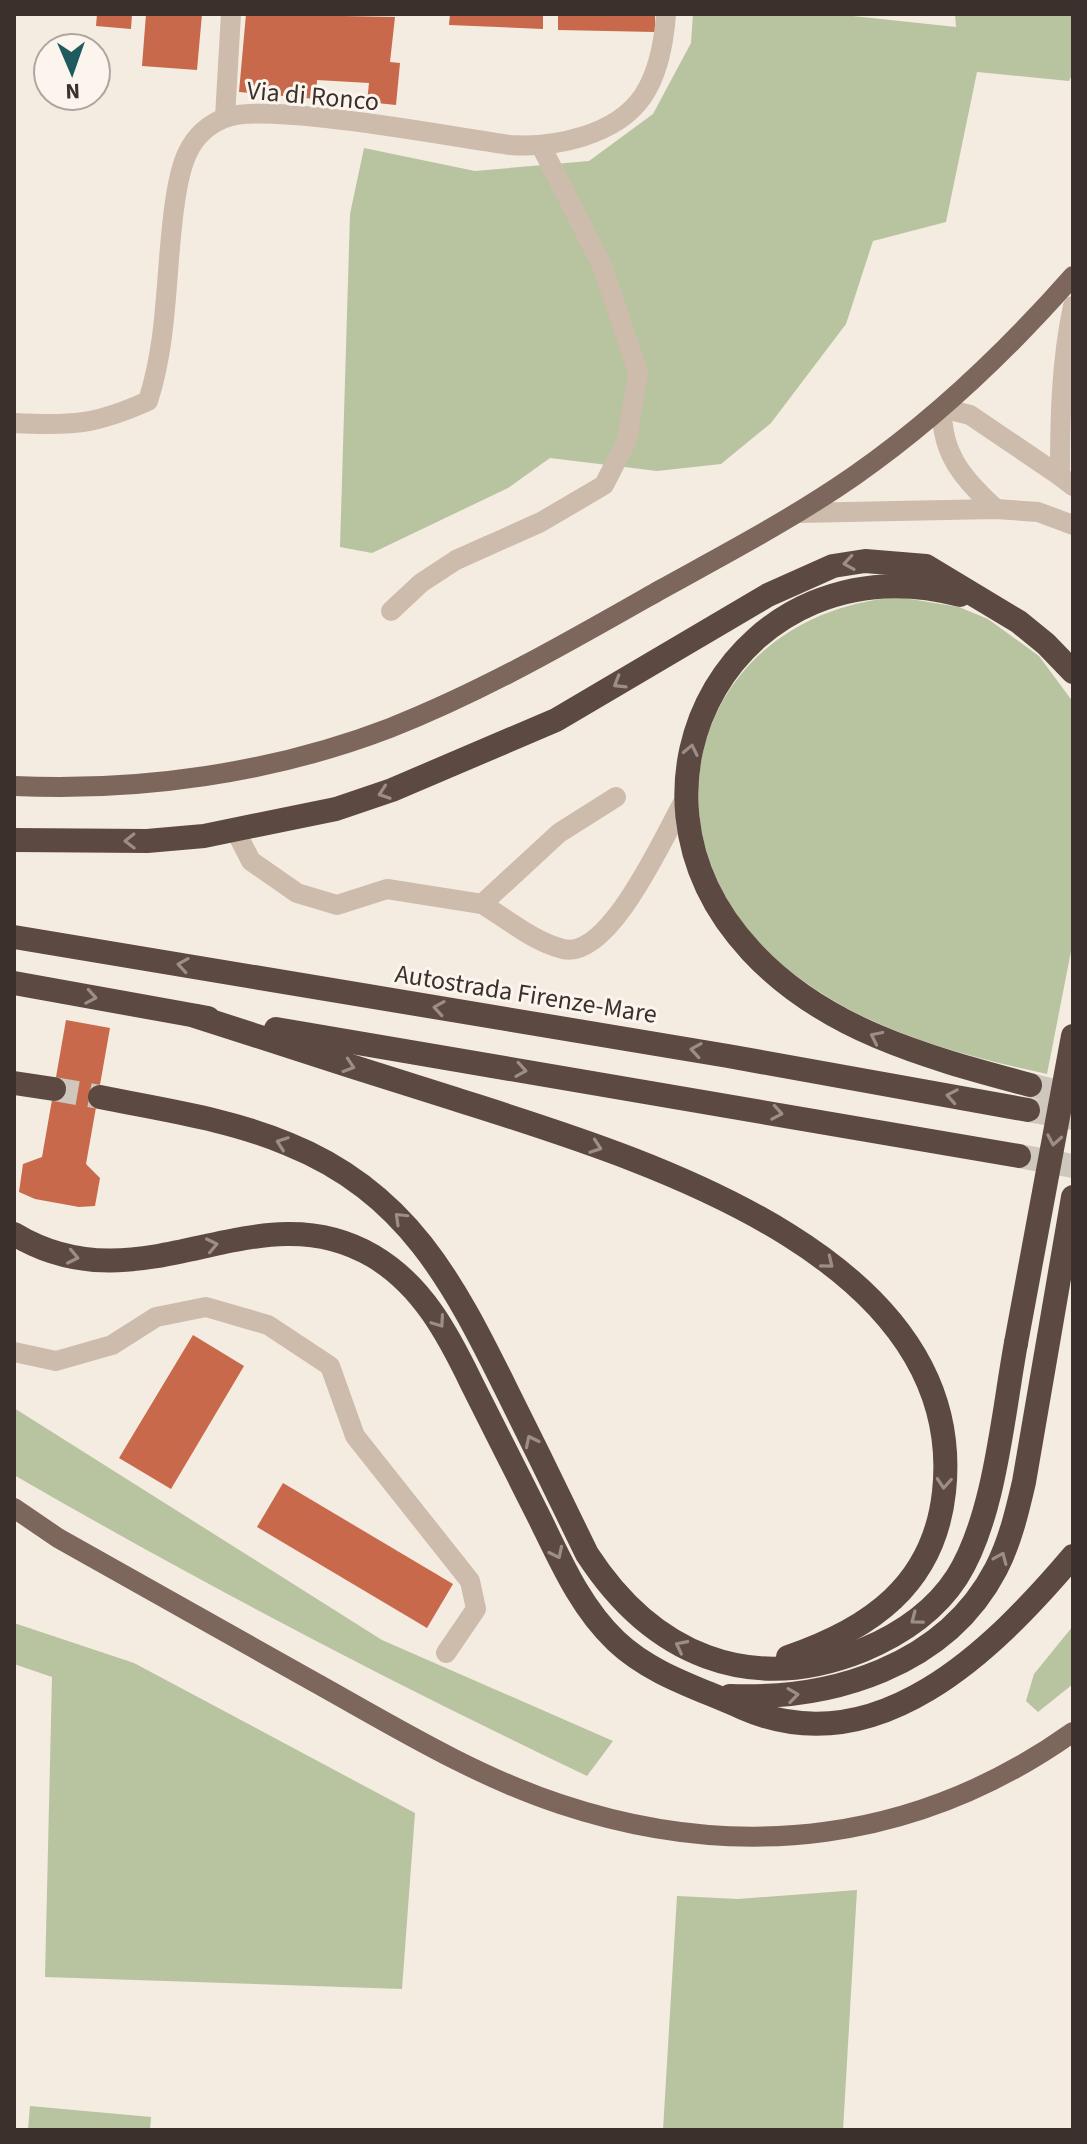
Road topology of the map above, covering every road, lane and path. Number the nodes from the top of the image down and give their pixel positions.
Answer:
1 (231, 14) edge
2 (666, 14) edge
3 (225, 117) junction
4 (542, 148) junction
5 (1073, 276) edge
6 (1073, 306) edge
7 (942, 408) junction
8 (14, 423) edge
9 (1067, 481) edge
10 (996, 509) junction
11 (797, 513) junction
12 (1073, 525) edge
13 (989, 603) junction
14 (391, 611) dead end
15 (1073, 672) edge
16 (14, 786) edge
17 (616, 797) dead end
18 (685, 799) junction
19 (235, 830) junction
20 (14, 840) edge
21 (482, 904) junction
22 (14, 937) edge
23 (14, 983) edge
24 (195, 1016) junction
25 (1073, 1036) edge
26 (14, 1083) edge
27 (1030, 1085) tunnel mouth
28 (54, 1089) tunnel mouth
29 (100, 1097) tunnel mouth
30 (1028, 1110) tunnel mouth
31 (1019, 1156) tunnel mouth
32 (1073, 1197) edge
33 (14, 1234) edge
34 (14, 1352) edge
35 (14, 1508) edge
36 (14, 1521) edge
37 (58, 1538) junction
38 (1073, 1556) edge
39 (446, 1653) dead end
40 (755, 1669) junction
41 (715, 1695) junction
42 (1073, 1732) edge

1 - 3 street
2 - 4 street, Via di Ronco
3 - 4 street, Via di Ronco
3 - 8 street, Via di Ronco
4 - 14 street
5 - 7 main road
6 - 9 street
7 - 9 street
7 - 10 street
7 - 11 main road
10 - 11 street
10 - 12 street
11 - 16 main road
13 - 15 highway
18 -> 13 highway
13 -> 19 highway
17 - 21 street
18 - 21 street
27 -> 18 highway
19 -> 20 highway
19 - 21 street
30 -> 22 highway, Autostrada Firenze-Mare
23 -> 24 highway
24 -> 31 highway
24 -> 40 highway
25 -> 40 highway, bridge
26 - 28 highway
40 -> 29 highway
41 -> 32 highway
33 -> 41 highway
34 - 39 street
35 - 37 main road
36 - 37 main road
37 - 42 main road
38 - 41 highway

